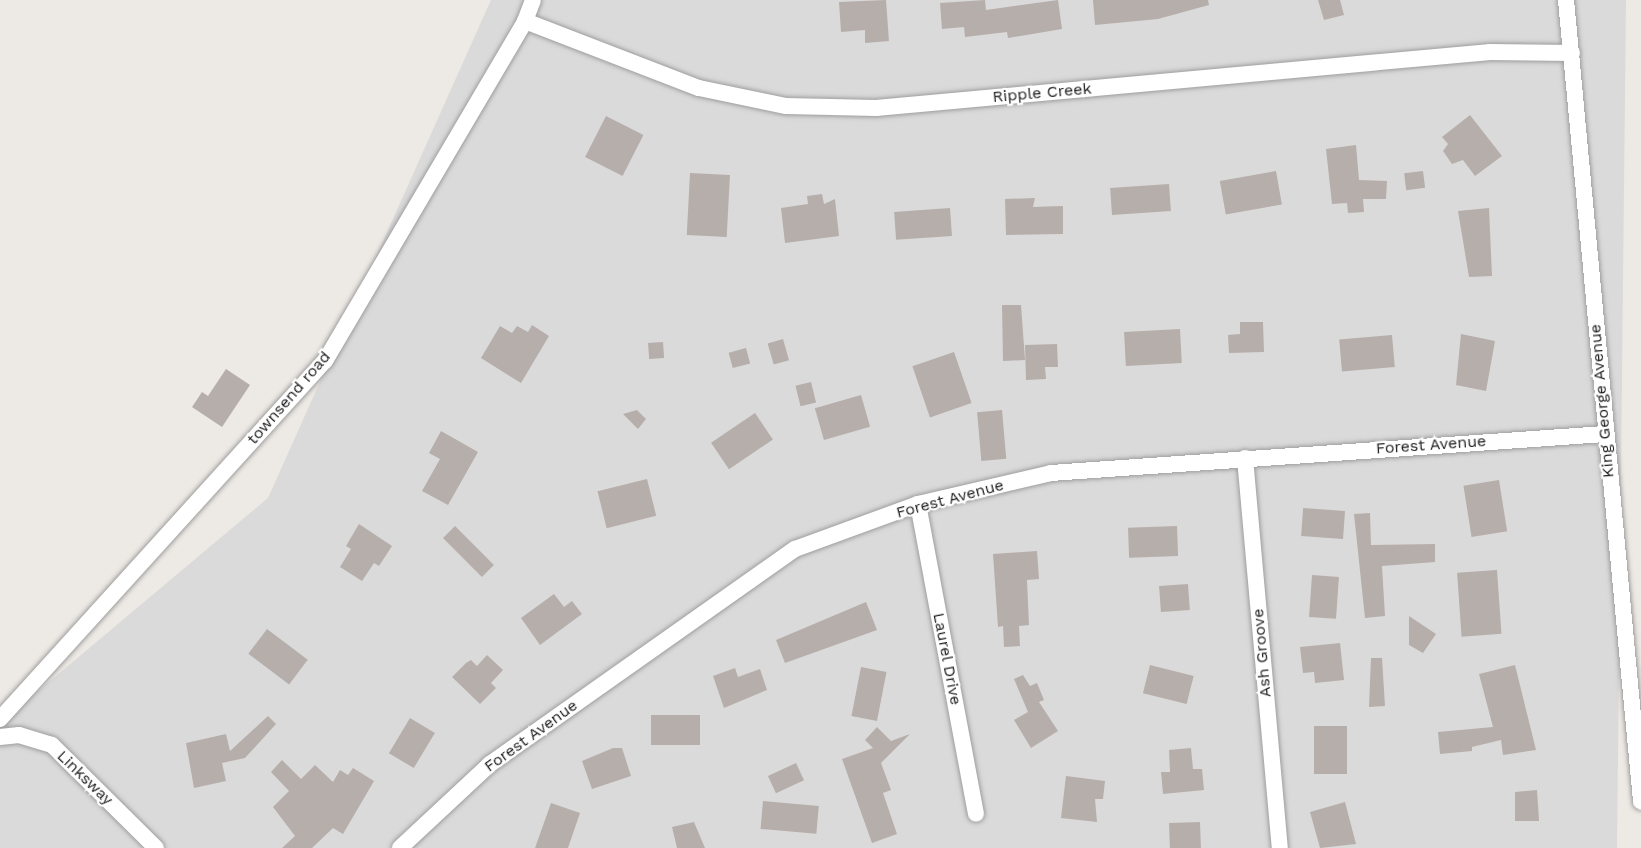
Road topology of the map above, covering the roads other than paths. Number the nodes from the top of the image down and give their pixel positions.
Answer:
1 (533, 0) edge
2 (1566, 0) edge
3 (525, 21) junction
4 (1572, 54) junction
5 (1604, 434) junction
6 (1245, 458) junction
7 (918, 504) junction
8 (0, 718) edge
9 (0, 737) edge
10 (1641, 801) edge
11 (976, 814) dead end
12 (156, 848) edge
13 (400, 848) edge
14 (1280, 848) edge

1 - 3 street, townsend road
2 - 4 street, King George Avenue
3 - 4 street, Ripple Creek
3 - 8 street, townsend road
4 - 5 street, King George Avenue
5 - 6 street, Forest Avenue
5 - 10 street, King George Avenue
6 - 7 street, Forest Avenue
6 - 14 street, Ash Groove
7 - 11 street, Laurel Drive
7 - 13 street, Forest Avenue
9 - 12 street, Linksway

